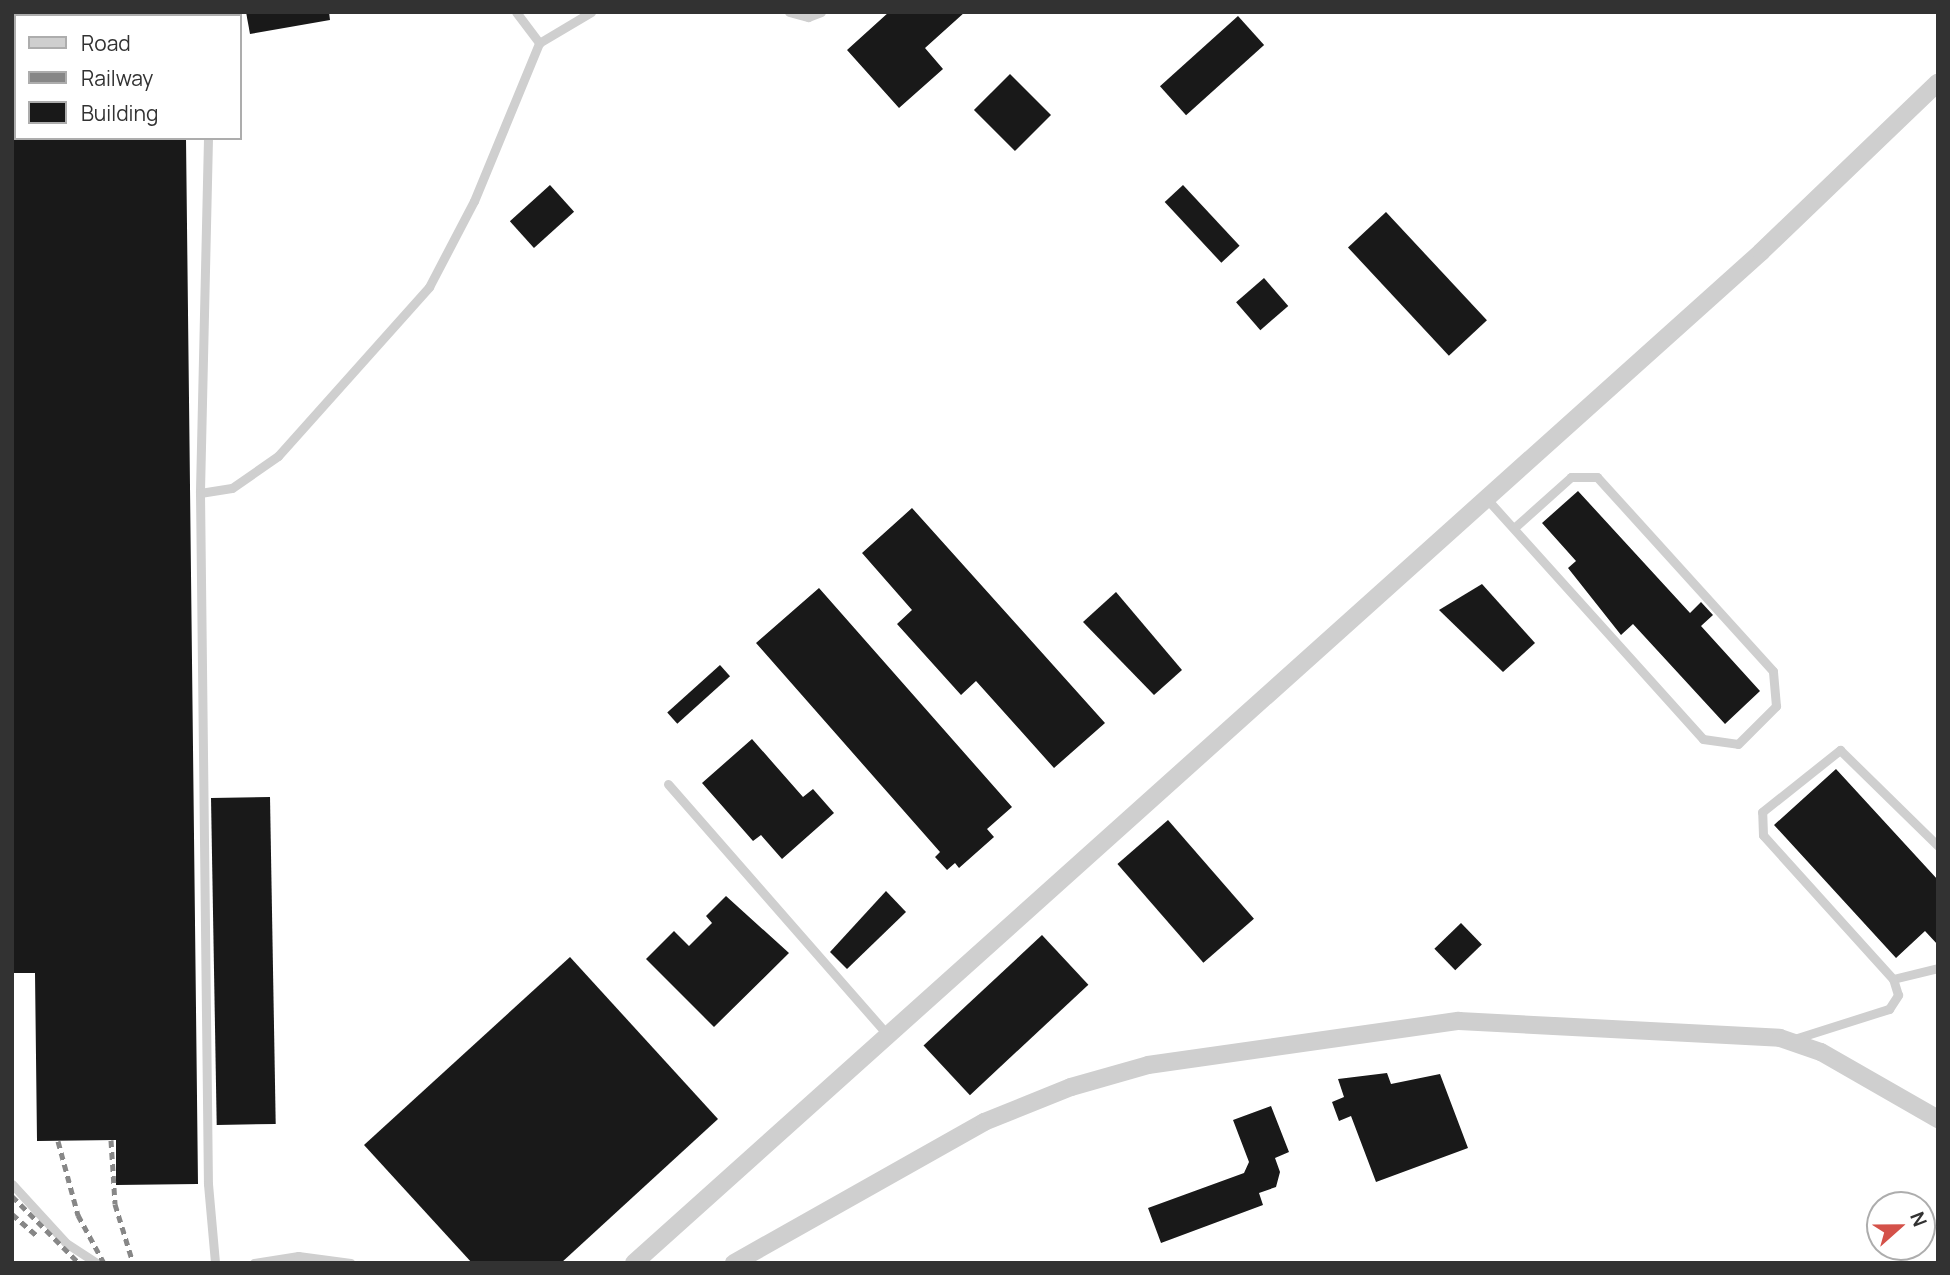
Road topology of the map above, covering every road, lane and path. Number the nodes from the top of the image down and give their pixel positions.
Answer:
1 (516, 12) edge
2 (592, 12) edge
3 (789, 12) edge
4 (821, 12) edge
5 (539, 43) junction
6 (1938, 82) edge
7 (208, 140) edge
8 (200, 492) junction
9 (1485, 497) junction
10 (1514, 528) junction
11 (668, 784) dead end
12 (1938, 846) edge
13 (1938, 968) edge
14 (1893, 978) junction
15 (886, 1032) junction
16 (1790, 1040) junction
17 (1938, 1119) edge
18 (12, 1184) edge
19 (97, 1263) edge
20 (215, 1263) edge
21 (254, 1263) edge
22 (351, 1263) edge
23 (634, 1263) edge
24 (734, 1263) edge

1 - 5 lane
2 - 5 lane
3 - 4 lane
5 - 8 lane
6 - 9 street
7 - 8 lane
8 - 20 lane
9 - 10 lane
9 - 15 street
10 - 10 lane
11 - 15 lane
12 - 14 lane
13 - 14 lane
14 - 16 lane
15 - 23 street
16 - 17 street
16 - 24 street
18 - 19 lane
21 - 22 lane

